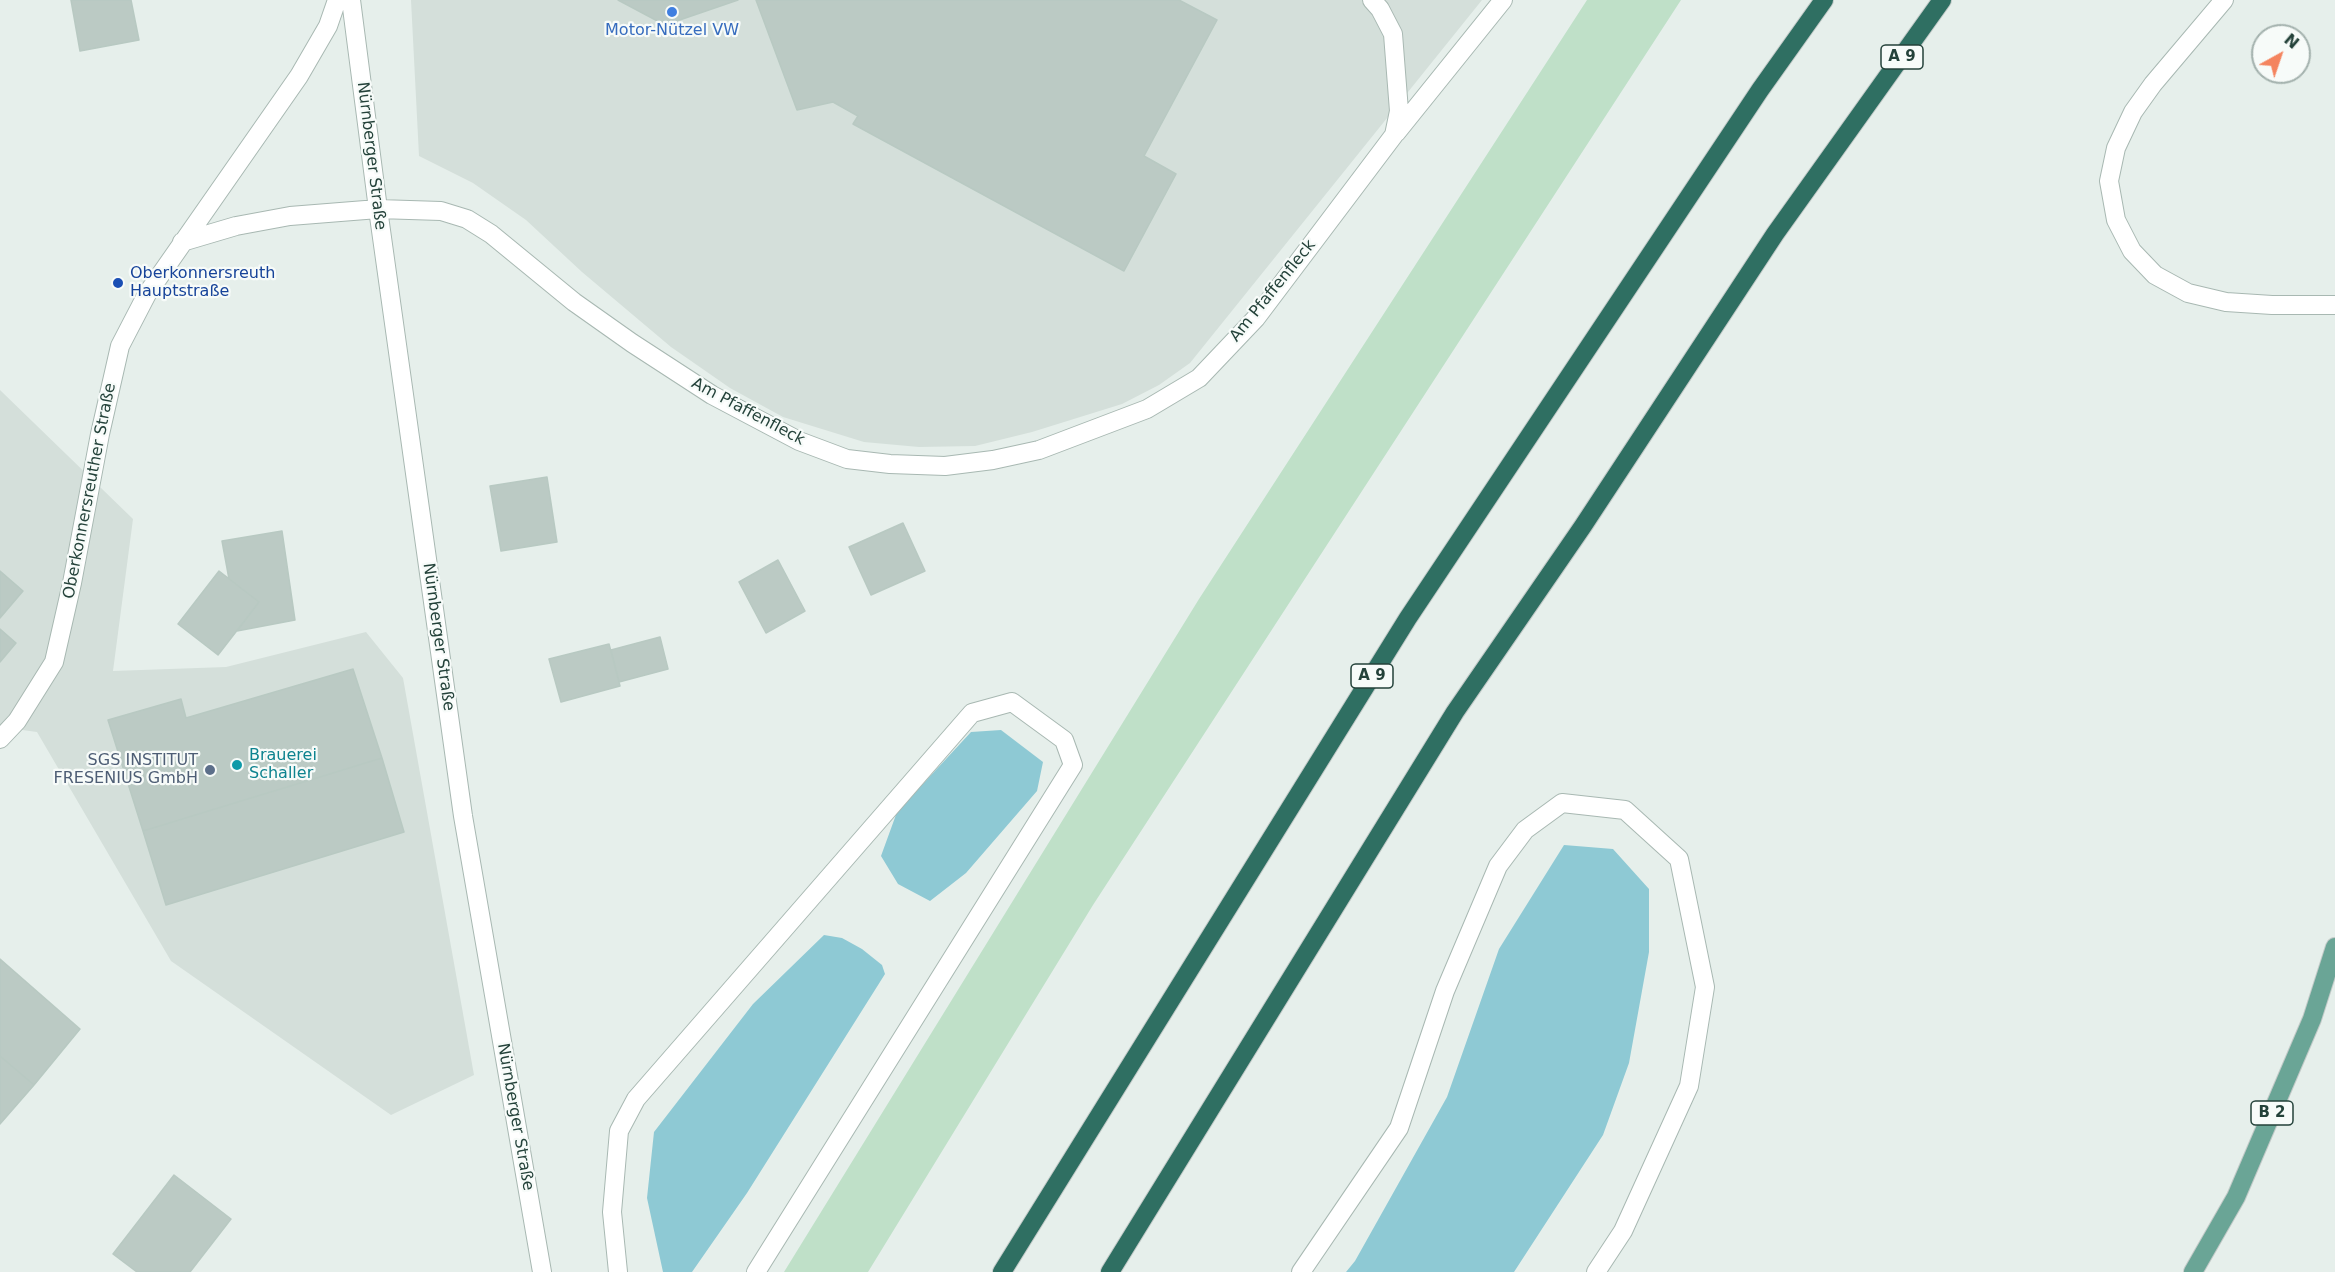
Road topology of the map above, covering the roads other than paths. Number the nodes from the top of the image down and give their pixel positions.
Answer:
1 (337, 0) edge
2 (351, 0) edge
3 (1372, 0) edge
4 (1503, 0) edge
5 (1824, 0) edge
6 (1942, 0) edge
7 (2224, 0) edge
8 (1394, 135) junction
9 (378, 209) junction
10 (182, 242) junction
11 (2335, 305) edge
12 (0, 740) edge
13 (2335, 947) edge
14 (542, 1272) edge
15 (618, 1272) edge
16 (756, 1272) edge
17 (1002, 1272) edge
18 (1110, 1272) edge
19 (1302, 1272) edge
20 (1596, 1272) edge
21 (2193, 1272) edge

1 - 10 street, Oberkonnersreuther Straße
2 - 9 street, Nürnberger Straße
3 - 8 street, Am Pfaffenfleck
4 - 8 street, Am Pfaffenfleck
5 - 17 highway, A 9
6 - 18 highway, A 9
7 - 11 street
8 - 9 street, Am Pfaffenfleck
9 - 10 street
9 - 14 street, Nürnberger Straße
10 - 12 street, Oberkonnersreuther Straße
13 - 21 main road, B 2
15 - 16 street
19 - 20 street

